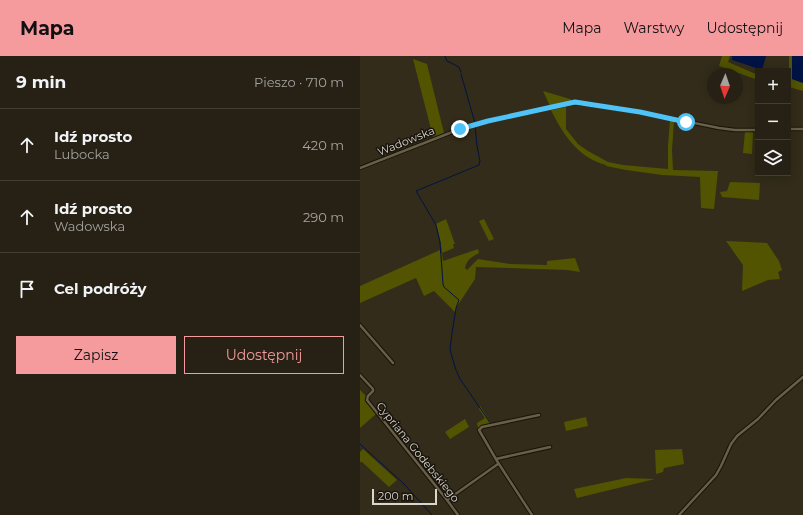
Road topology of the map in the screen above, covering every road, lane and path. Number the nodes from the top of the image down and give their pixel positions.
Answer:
1 (791, 129) edge
2 (803, 129) edge
3 (755, 130) edge
4 (360, 168) edge
5 (360, 325) edge
6 (393, 363) dead end
7 (360, 375) edge
8 (803, 376) edge
9 (539, 415) dead end
10 (550, 447) dead end
11 (496, 459) junction
12 (498, 464) junction
13 (447, 500) junction
14 (458, 515) edge
15 (532, 515) edge
16 (679, 515) edge

1 - 2 street
3 - 4 street, Wadowska
5 - 6 street
7 - 13 street, Cypriana Godebskiego
8 - 16 street
9 - 11 street
10 - 11 street
11 - 12 street
12 - 13 street
12 - 15 street
13 - 14 street, Cypriana Godebskiego

